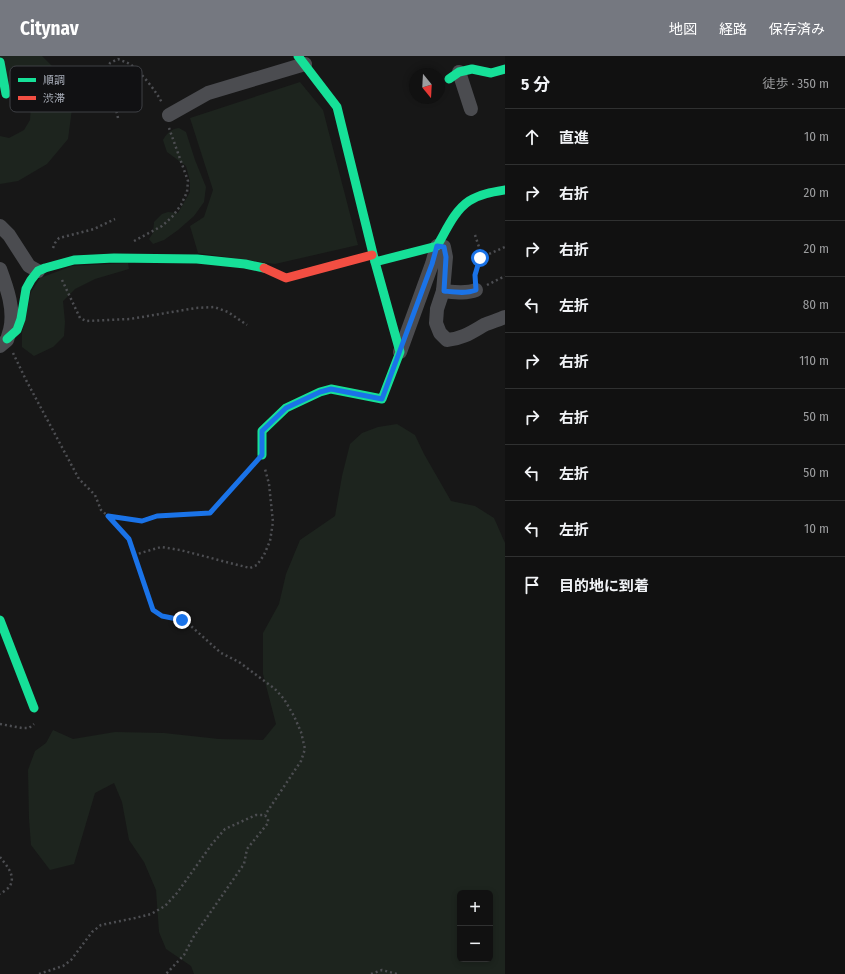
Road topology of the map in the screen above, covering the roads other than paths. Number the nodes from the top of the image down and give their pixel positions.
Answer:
1 (301, 60) edge
2 (0, 62) edge
3 (505, 69) edge
4 (454, 76) joint
5 (6, 94) dead end
6 (471, 109) dead end
7 (169, 115) road end
8 (505, 190) edge
9 (0, 226) edge
10 (437, 246) junction
11 (373, 258) junction
12 (0, 268) edge
13 (38, 271) junction
14 (476, 290) road end
15 (444, 291) junction
16 (505, 317) edge
17 (4, 343) edge
18 (400, 352) junction
19 (262, 455) road end
20 (0, 620) edge
21 (34, 708) road end

1 - 7 street
1 - 11 street
2 - 5 street
3 - 4 street
4 - 6 street
8 - 10 street
9 - 13 street
10 - 11 street
10 - 15 street
10 - 18 street
11 - 13 street
11 - 18 street
12 - 17 street
13 - 17 street
14 - 15 street
15 - 16 street
18 - 19 street
20 - 21 street

